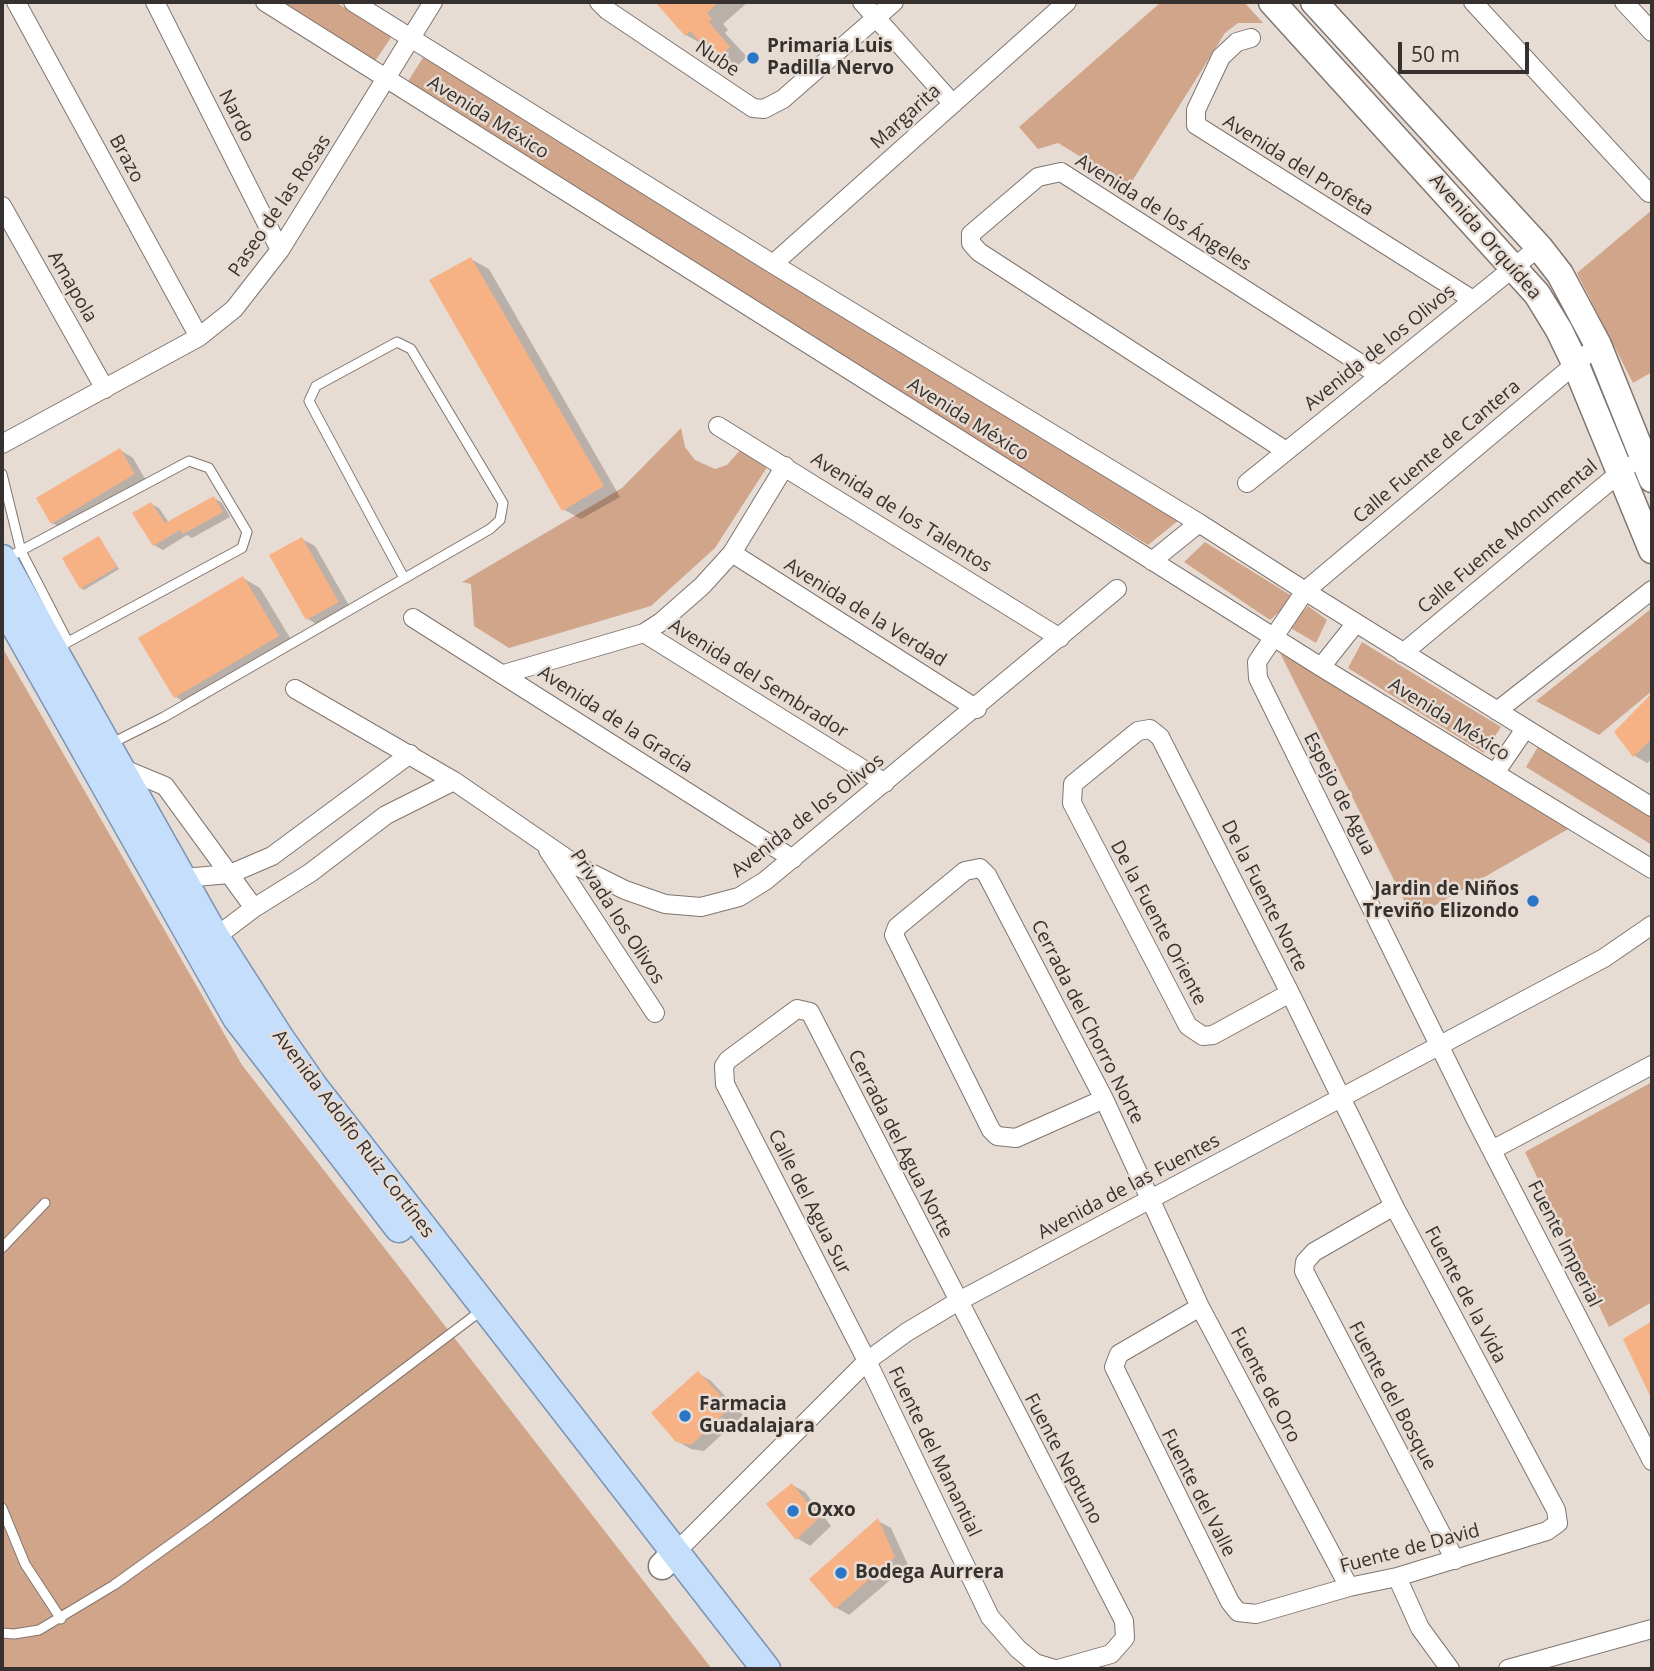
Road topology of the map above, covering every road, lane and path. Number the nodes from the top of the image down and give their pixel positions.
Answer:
1 (16, 2) edge
2 (155, 2) edge
3 (265, 2) edge
4 (353, 2) edge
5 (433, 2) edge
6 (599, 2) edge
7 (862, 2) edge
8 (894, 2) edge
9 (1067, 2) edge
10 (1314, 2) edge
11 (1472, 2) edge
12 (1624, 2) edge
13 (1283, 6) edge
14 (876, 17) junction
15 (1652, 32) edge
16 (1251, 38) dead end
17 (412, 39) junction
18 (388, 79) junction
19 (953, 104) junction
20 (1648, 193) dead end
21 (2, 206) edge
22 (1539, 247) junction
23 (280, 250) junction
24 (773, 264) junction
25 (1514, 266) junction
26 (1473, 300) junction
27 (200, 337) junction
28 (1598, 345) junction
29 (1575, 363) junction
30 (1380, 376) junction
31 (106, 389) junction
32 (718, 426) dead end
33 (2, 444) edge
34 (1286, 451) junction
35 (785, 466) junction
36 (1647, 467) edge
37 (1618, 473) junction
38 (2, 474) edge
39 (1247, 483) dead end
40 (1199, 523) junction
41 (1652, 551) edge
42 (732, 553) junction
43 (9, 557) edge
44 (1152, 561) junction
45 (404, 578) junction
46 (1117, 589) dead end
47 (1652, 590) edge
48 (1305, 592) junction
49 (2, 602) edge
50 (413, 618) dead end
51 (1356, 622) junction
52 (644, 633) junction
53 (1272, 635) junction
54 (1060, 638) junction
55 (61, 646) junction
56 (1403, 653) junction
57 (1321, 667) junction
58 (504, 674) junction
59 (295, 689) dead end
60 (977, 709) junction
61 (1497, 711) junction
62 (1525, 729) junction
63 (411, 754) junction
64 (113, 756) junction
65 (1495, 773) junction
66 (454, 781) junction
67 (886, 783) junction
68 (1652, 807) edge
69 (1076, 811) joint
70 (544, 844) junction
71 (793, 859) junction
72 (1652, 869) edge
73 (230, 874) junction
74 (176, 893) junction
75 (254, 908) junction
76 (1652, 925) edge
77 (215, 937) junction
78 (1290, 993) junction
79 (655, 1013) dead end
80 (1442, 1045) junction
81 (728, 1060) joint
82 (1652, 1065) edge
83 (1340, 1097) junction
84 (1104, 1098) junction
85 (1492, 1150) junction
86 (1152, 1199) junction
87 (45, 1203) dead end
88 (1394, 1206) junction
89 (2, 1248) edge
90 (957, 1302) junction
91 (1200, 1307) junction
92 (478, 1313) junction
93 (867, 1361) junction
94 (1652, 1461) edge
95 (2, 1508) edge
96 (1556, 1510) joint
97 (668, 1559) junction
98 (1455, 1560) junction
99 (1397, 1577) junction
100 (1349, 1587) junction
101 (1256, 1614) joint
102 (61, 1619) junction
103 (1652, 1629) edge
104 (2, 1633) edge
105 (743, 1669) edge
106 (766, 1669) edge
107 (1057, 1669) edge
108 (1450, 1669) edge
109 (1508, 1669) edge

1 - 27 street, Brazo
2 - 23 street, Nardo
3 - 18 street, Avenida México
4 - 17 street, Avenida México
5 - 17 street, Paseo de las Rosas
6 - 14 street, Nube
7 - 14 street
8 - 14 street
9 - 19 street, Margarita
10 - 22 street, Avenida Orquídea
11 - 20 street
12 - 15 street
13 - 25 street, Avenida Orquídea
14 - 19 street
16 - 26 street, Avenida del Profeta
17 - 18 street, Paseo de las Rosas
17 - 24 street, Avenida México
18 - 23 street, Paseo de las Rosas
18 - 44 street, Avenida México
19 - 24 street, Margarita
21 - 31 street, Amapola
22 - 25 street, Avenida de los Olivos
22 - 28 street, Avenida Orquídea
23 - 27 street, Paseo de las Rosas
24 - 40 street, Avenida México
25 - 26 street, Avenida de los Olivos
25 - 29 street, Avenida Orquídea
26 - 30 street, Avenida de los Olivos
27 - 31 street, Paseo de las Rosas
28 - 29 street, Calle Fuente de Cantera
28 - 36 street, Avenida Orquídea
29 - 37 street, Avenida Orquídea
29 - 48 street, Calle Fuente de Cantera
30 - 34 street, Avenida de los Olivos
30 - 34 street, Avenida de los Ángeles
31 - 33 street, Paseo de las Rosas
32 - 35 street, Avenida de los Talentos
34 - 39 street, Avenida de los Olivos
35 - 42 street
35 - 54 street, Avenida de los Talentos
36 - 37 street, Calle Fuente Monumental
37 - 41 street, Avenida Orquídea
37 - 56 street, Calle Fuente Monumental
38 - 43 lane
40 - 44 street
40 - 48 street, Avenida México
42 - 52 street
42 - 60 street, Avenida de la Verdad
43 - 55 main road, Avenida Adolfo Ruiz Cortínes
43 - 55 lane
44 - 53 street, Avenida México
45 - 45 lane
45 - 64 lane
46 - 54 street, Avenida de los Olivos
47 - 61 street
48 - 51 street, Avenida México
48 - 53 street, Calle Fuente de Cantera
49 - 74 main road
50 - 58 street, Avenida de la Gracia
51 - 56 street, Avenida México
51 - 57 street
52 - 58 street
52 - 67 street, Avenida del Sembrador
53 - 57 street, Avenida México
53 - 80 street, Espejo de Agua
54 - 60 street, Avenida de los Olivos
55 - 64 main road, Avenida Adolfo Ruiz Cortínes
56 - 61 street, Avenida México
57 - 65 street, Avenida México
58 - 71 street, Avenida de la Gracia
59 - 63 street, Avenida de los Olivos
60 - 67 street, Avenida de los Olivos
61 - 62 street, Avenida México
62 - 65 street
62 - 68 street, Avenida México
63 - 66 street, Avenida de los Olivos
63 - 73 street
64 - 73 street
64 - 74 main road, Avenida Adolfo Ruiz Cortínes
65 - 72 street, Avenida México
66 - 70 street, Avenida de los Olivos
66 - 75 street
67 - 71 street, Avenida de los Olivos
69 - 78 street, De la Fuente Oriente
69 - 78 street, De la Fuente Norte
70 - 71 street, Avenida de los Olivos
70 - 79 street, Privada los Olivos
73 - 74 street
73 - 75 street
74 - 77 main road, Avenida Adolfo Ruiz Cortínes
74 - 92 main road
75 - 77 street
76 - 80 street, Avenida de las Fuentes
77 - 92 main road, Avenida Adolfo Ruiz Cortínes
78 - 83 street, De la Fuente Norte
80 - 83 street, Avenida de las Fuentes
80 - 85 street, Fuente Imperial
81 - 90 street, Cerrada del Agua Norte
81 - 93 street, Calle del Agua Sur
82 - 85 street
83 - 86 street, Avenida de las Fuentes
83 - 88 street, Fuente de la Vida
84 - 84 street, Cerrada del Chorro Norte
84 - 86 street, Cerrada del Chorro Norte
85 - 94 street, Fuente Imperial
86 - 90 street, Avenida de las Fuentes
86 - 91 street, Fuente de Oro
87 - 89 lane
88 - 96 street, Fuente de la Vida
88 - 98 street, Fuente del Bosque
90 - 93 street, Avenida de las Fuentes
90 - 107 street, Fuente Neptuno
91 - 100 street, Fuente de Oro
91 - 101 street, Fuente del Valle
92 - 97 main road, Avenida Adolfo Ruiz Cortínes
92 - 102 lane
93 - 97 street, Avenida de las Fuentes
93 - 107 street, Fuente del Manantial
95 - 102 lane
96 - 98 street, Fuente de David
97 - 105 main road
97 - 106 main road, Avenida Adolfo Ruiz Cortínes
98 - 99 street, Fuente de David
99 - 100 street, Fuente de David
99 - 108 street
100 - 101 street, Fuente de David
102 - 104 lane
103 - 109 street

